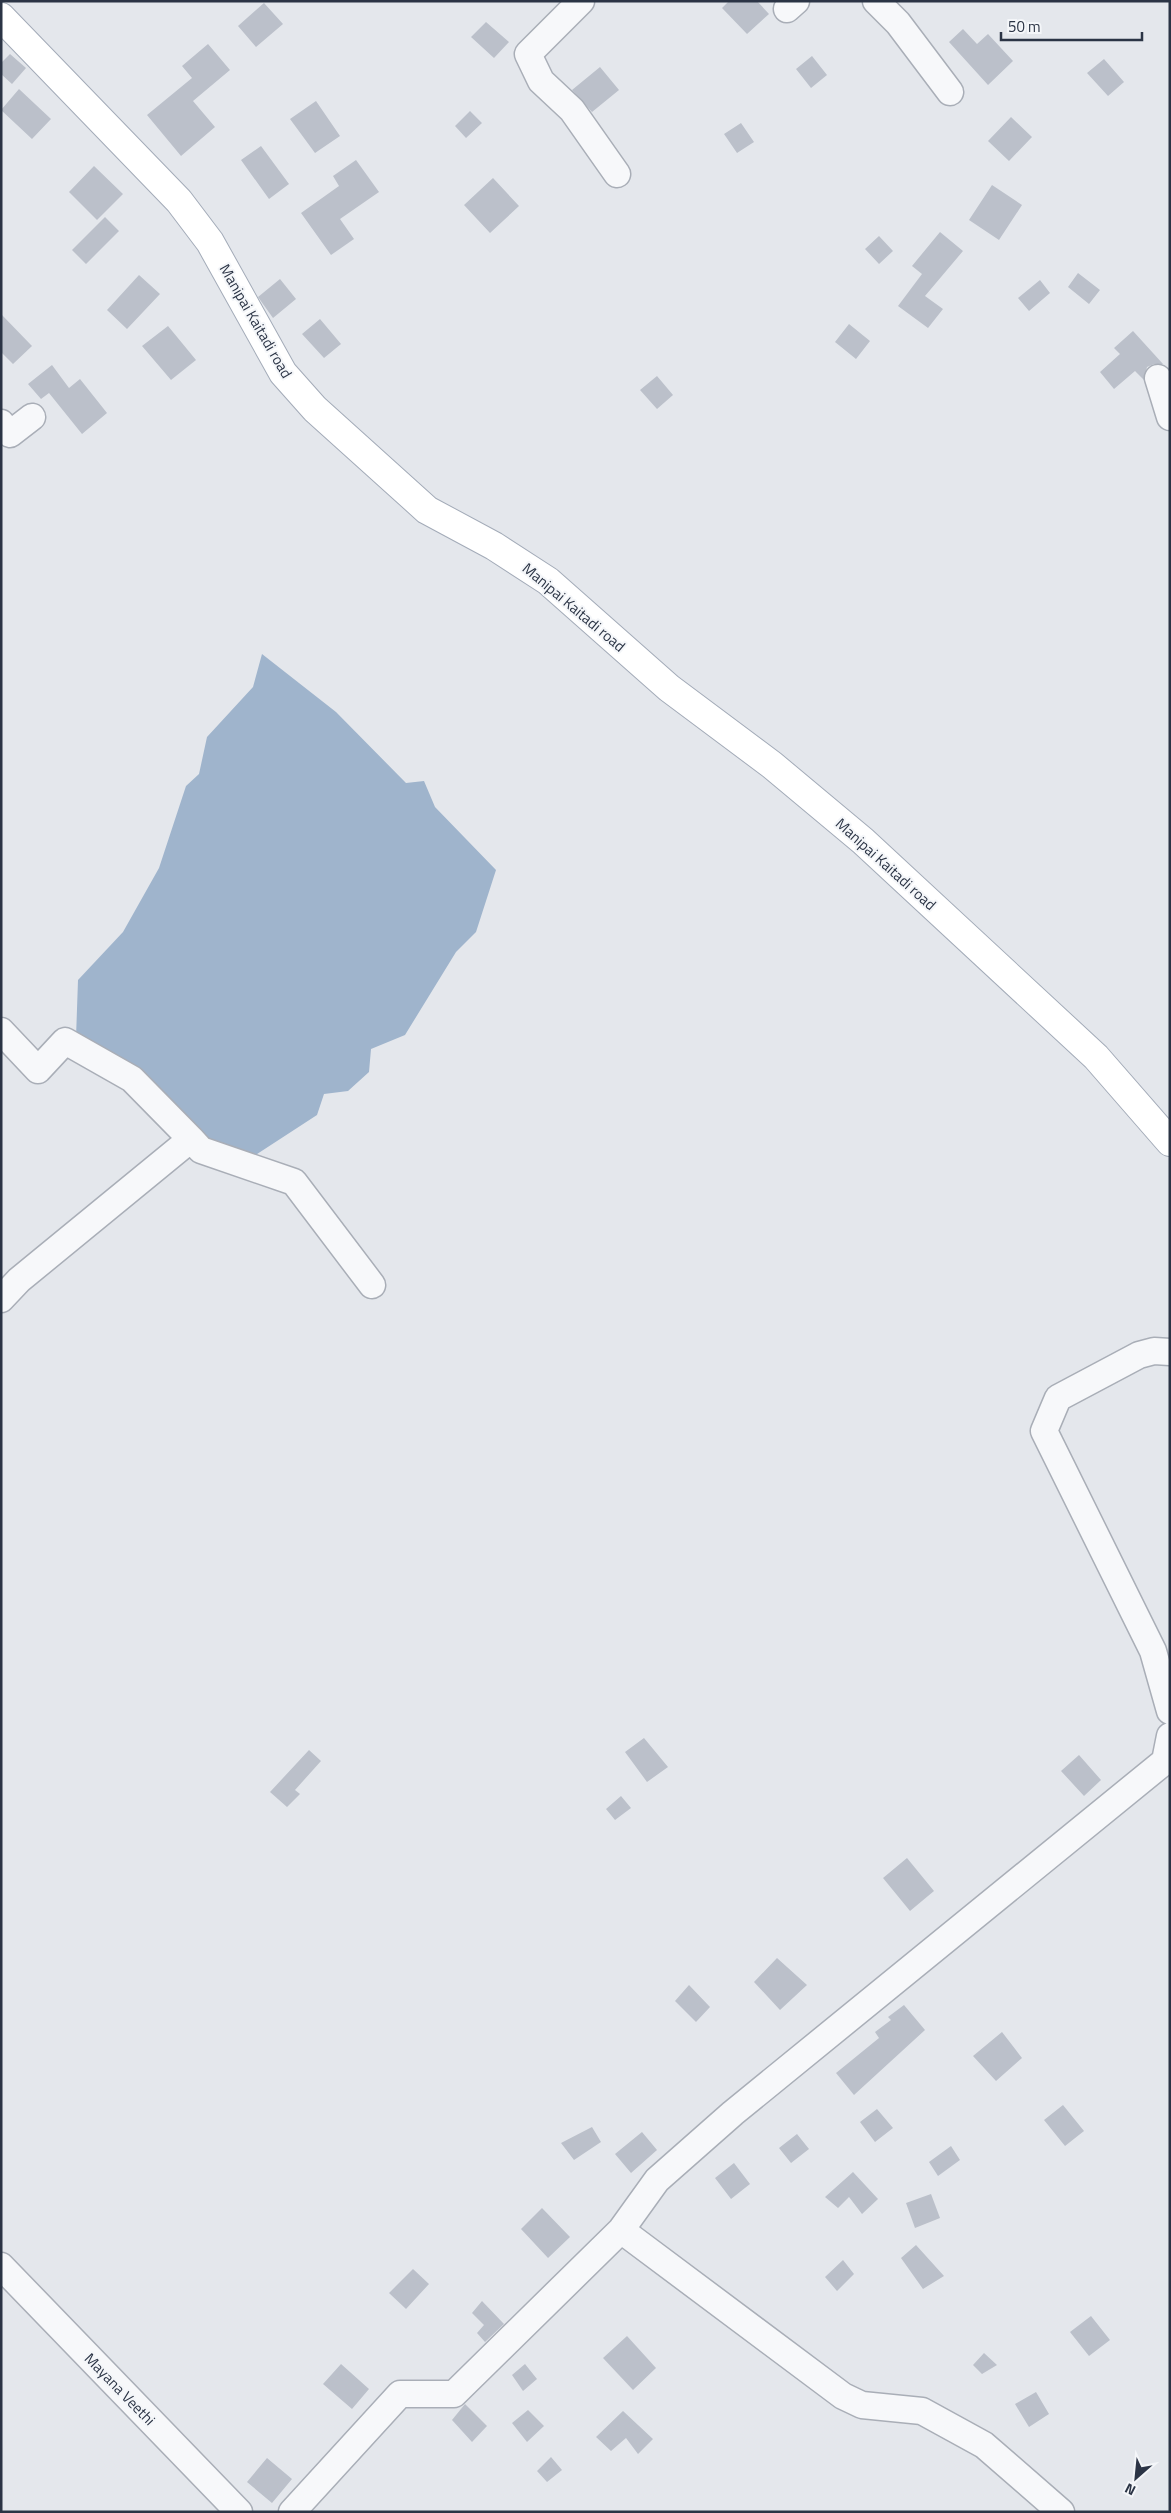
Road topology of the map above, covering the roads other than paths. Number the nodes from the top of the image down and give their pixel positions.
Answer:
1 (581, 1) edge
2 (876, 1) edge
3 (1, 17) edge
4 (950, 92) dead end
5 (616, 174) dead end
6 (1158, 378) dead end
7 (1170, 416) edge
8 (32, 417) dead end
9 (1, 423) edge
10 (1, 1031) edge
11 (191, 1139) junction
12 (1170, 1142) edge
13 (372, 1285) dead end
14 (1, 1299) edge
15 (1170, 1352) edge
16 (1170, 1711) edge
17 (1170, 1736) edge
18 (621, 2230) junction
19 (1, 2266) edge
20 (239, 2512) edge
21 (292, 2512) edge
22 (1061, 2512) edge

1 - 5 street
2 - 4 street
3 - 12 main road, Manipai Kaitadi road
6 - 7 street
8 - 9 street
10 - 11 street
11 - 13 street
11 - 14 street
15 - 16 street
17 - 18 street
18 - 21 street
18 - 22 street
19 - 20 street, Mayana Veethi

